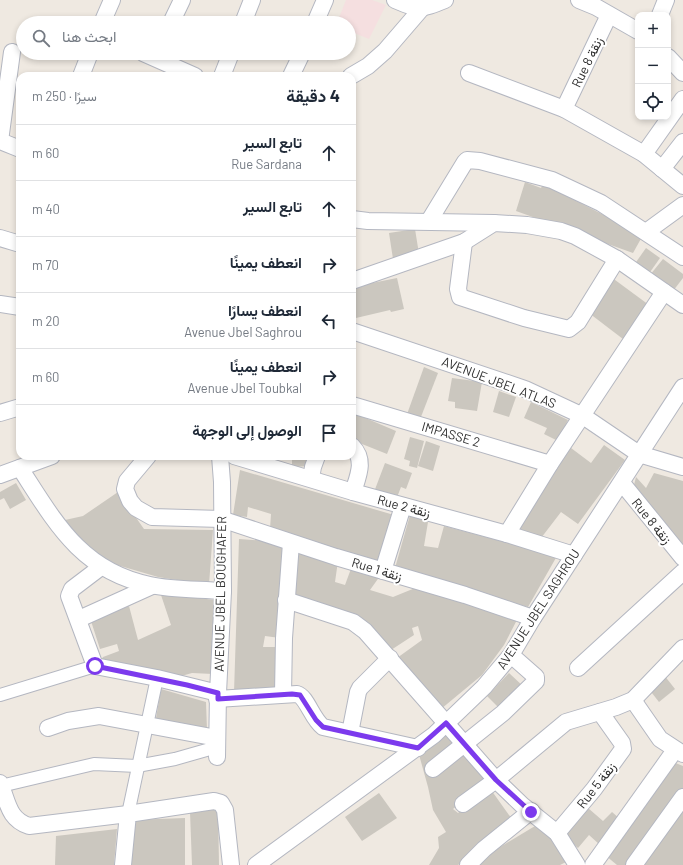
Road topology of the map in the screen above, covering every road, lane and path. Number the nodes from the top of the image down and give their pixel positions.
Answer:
1 (112, 0) edge
2 (182, 0) edge
3 (252, 0) edge
4 (325, 0) edge
5 (445, 0) edge
6 (579, 0) edge
7 (666, 0) edge
8 (399, 1) edge
9 (422, 8) junction
10 (661, 12) edge
11 (609, 14) junction
12 (105, 16) edge
13 (174, 16) edge
14 (246, 16) edge
15 (318, 16) edge
16 (635, 29) edge
17 (12, 52) dead end
18 (87, 60) edge
19 (162, 60) edge
20 (228, 60) edge
21 (299, 60) edge
22 (671, 60) edge
23 (83, 72) edge
24 (187, 72) edge
25 (224, 72) edge
26 (293, 72) edge
27 (356, 73) edge
28 (469, 73) dead end
29 (683, 73) edge
30 (683, 99) edge
31 (564, 109) junction
32 (0, 141) edge
33 (683, 142) edge
34 (16, 147) edge
35 (644, 154) junction
36 (662, 169) junction
37 (683, 186) edge
38 (683, 205) edge
39 (356, 219) edge
40 (429, 221) junction
41 (494, 223) junction
42 (646, 232) junction
43 (0, 238) edge
44 (464, 242) junction
45 (16, 243) edge
46 (683, 257) edge
47 (617, 259) junction
48 (356, 280) edge
49 (664, 292) junction
50 (0, 304) edge
51 (683, 305) edge
52 (16, 306) edge
53 (356, 332) edge
54 (683, 387) edge
55 (356, 406) edge
56 (16, 408) edge
57 (0, 413) edge
58 (582, 416) junction
59 (356, 451) edge
60 (639, 454) junction
61 (44, 460) edge
62 (145, 460) edge
63 (220, 460) edge
64 (263, 460) edge
65 (316, 460) edge
66 (284, 463) edge
67 (550, 464) junction
68 (20, 468) junction
69 (683, 468) edge
70 (0, 475) edge
71 (311, 478) junction
72 (622, 483) junction
73 (353, 492) junction
74 (403, 506) junction
75 (221, 519) junction
76 (506, 534) junction
77 (291, 543) junction
78 (574, 555) junction
79 (683, 558) edge
80 (101, 567) junction
81 (383, 571) junction
82 (683, 572) edge
83 (152, 586) junction
84 (223, 590) junction
85 (286, 600) junction
86 (533, 618) junction
87 (79, 619) junction
88 (683, 648) edge
89 (511, 655) junction
90 (390, 658) junction
91 (95, 666) junction
92 (578, 668) dead end
93 (157, 678) junction
94 (283, 694) junction
95 (0, 695) edge
96 (218, 696) junction
97 (633, 700) junction
98 (600, 712) junction
99 (446, 723) junction
100 (146, 726) junction
101 (48, 728) dead end
102 (350, 733) junction
103 (465, 744) junction
104 (217, 747) junction
105 (418, 748) junction
106 (679, 752) edge
107 (137, 766) junction
108 (433, 769) dead end
109 (496, 780) junction
110 (1, 784) edge
111 (683, 797) edge
112 (463, 804) dead end
113 (531, 812) junction
114 (128, 814) junction
115 (557, 833) junction
116 (574, 864) edge
117 (123, 865) edge
118 (231, 865) edge
119 (256, 865) edge
120 (468, 865) edge
121 (594, 865) edge
122 (634, 865) edge

1 - 12 street
2 - 13 street
3 - 14 street
4 - 15 street
5 - 9 street
6 - 11 street
7 - 10 street
8 - 9 street
9 - 27 street
11 - 16 street
11 - 31 street, Rue 8 زنقة
17 - 32 street
18 - 23 street
19 - 24 street
20 - 25 street
21 - 26 street
22 - 29 street
28 - 31 street
30 - 35 street
31 - 35 street
32 - 34 street
33 - 36 street
35 - 36 street
36 - 37 street
38 - 42 street
39 - 40 street
40 - 41 street
40 - 42 street
41 - 44 street
41 - 47 street
42 - 46 street
43 - 45 street
44 - 47 street
44 - 48 street
47 - 49 street
49 - 51 street
49 - 58 street
50 - 52 street
53 - 58 street, AVENUE JBEL ATLAS
54 - 60 street, AVENUE JBEL SAGHROU
55 - 67 street, IMPASSE 2
56 - 57 street
58 - 60 street, AVENUE JBEL ATLAS
58 - 67 street
59 - 73 street
60 - 69 street, AVENUE JBEL ATLAS
60 - 72 street, AVENUE JBEL SAGHROU
61 - 68 street
62 - 75 street, Rue 1 زنقة
63 - 75 street, AVENUE JBEL BOUGHAFER
64 - 66 street, Rue 2 زنقة
65 - 71 street
66 - 71 street, Rue 2 زنقة
67 - 76 street
68 - 70 street
68 - 80 street
71 - 73 street, Rue 2 زنقة
72 - 78 street, AVENUE JBEL SAGHROU
72 - 79 street, Rue 8 زنقة
73 - 74 street, Rue 2 زنقة
74 - 76 street, Rue 2 زنقة
74 - 81 street
75 - 77 street, Rue 1 زنقة
75 - 84 street, AVENUE JBEL BOUGHAFER
76 - 78 street, Rue 2 زنقة
77 - 81 street, Rue 1 زنقة
77 - 85 street
78 - 86 street, AVENUE JBEL SAGHROU
80 - 83 street
80 - 87 street
81 - 86 street, Rue 1 زنقة
82 - 92 street
83 - 84 street
83 - 87 street
84 - 96 street, AVENUE JBEL BOUGHAFER
85 - 90 street
85 - 94 street
86 - 89 street, AVENUE JBEL SAGHROU
87 - 91 street
88 - 97 street
89 - 99 street, AVENUE JBEL SAGHROU
89 - 103 street
90 - 99 street
90 - 102 street
91 - 93 street
91 - 95 street
93 - 96 street
93 - 100 street
94 - 96 street
94 - 102 street
96 - 104 street, AVENUE JBEL BOUGHAFER
97 - 98 street
97 - 106 street
98 - 109 street
98 - 115 street, Rue 5 زنقة
99 - 103 street
99 - 105 street, AVENUE JBEL SAGHROU
100 - 101 street
100 - 104 street
100 - 107 street
102 - 105 street
103 - 108 street
103 - 109 street
104 - 107 street
105 - 119 street, AVENUE JBEL SAGHROU
106 - 121 street
107 - 110 street
107 - 114 street
109 - 112 street
109 - 113 street
110 - 114 street
111 - 122 street
113 - 115 street
113 - 120 street
114 - 117 street
114 - 118 street
115 - 116 street

